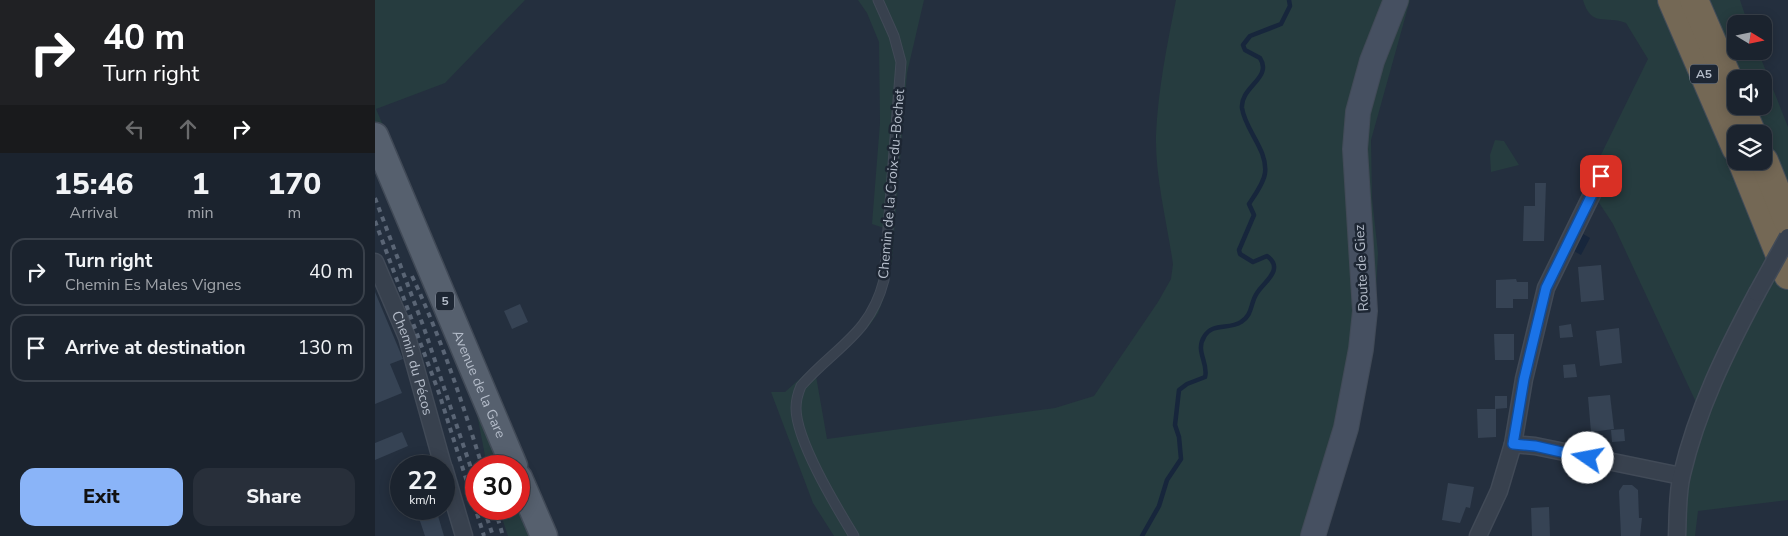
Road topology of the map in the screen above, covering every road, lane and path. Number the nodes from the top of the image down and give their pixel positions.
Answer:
1 (878, 0) edge
2 (1396, 0) edge
3 (1672, 0) edge
4 (1694, 0) edge
5 (1727, 76) edge
6 (1727, 127) edge
7 (375, 136) edge
8 (1746, 170) edge
9 (1768, 170) edge
10 (1601, 176) dead end
11 (1788, 221) edge
12 (1788, 237) edge
13 (375, 262) edge
14 (1788, 275) edge
15 (1513, 444) junction
16 (440, 455) edge
17 (509, 455) edge
18 (1681, 476) junction
19 (530, 504) edge
20 (455, 506) edge
21 (526, 520) edge
22 (464, 536) edge
23 (528, 536) edge
24 (544, 536) edge
25 (854, 536) edge
26 (1313, 536) edge
27 (1478, 536) edge
28 (1677, 536) edge

1 - 25 lane, Chemin de la Croix-du-Bochet
2 - 26 street, Route de Giez
3 - 6 highway, A5
4 - 5 highway, A5
7 - 17 main road, Avenue de la Gare / 5
8 - 14 highway
9 - 11 highway
10 - 15 street
12 - 18 street, bridge
13 - 16 street, Chemin du Pécos
15 - 18 street
15 - 27 street
18 - 28 street
19 - 24 main road, Avenue de la Gare / 5
20 - 22 street, Chemin du Pécos
21 - 23 main road, Avenue de la Gare / 5

